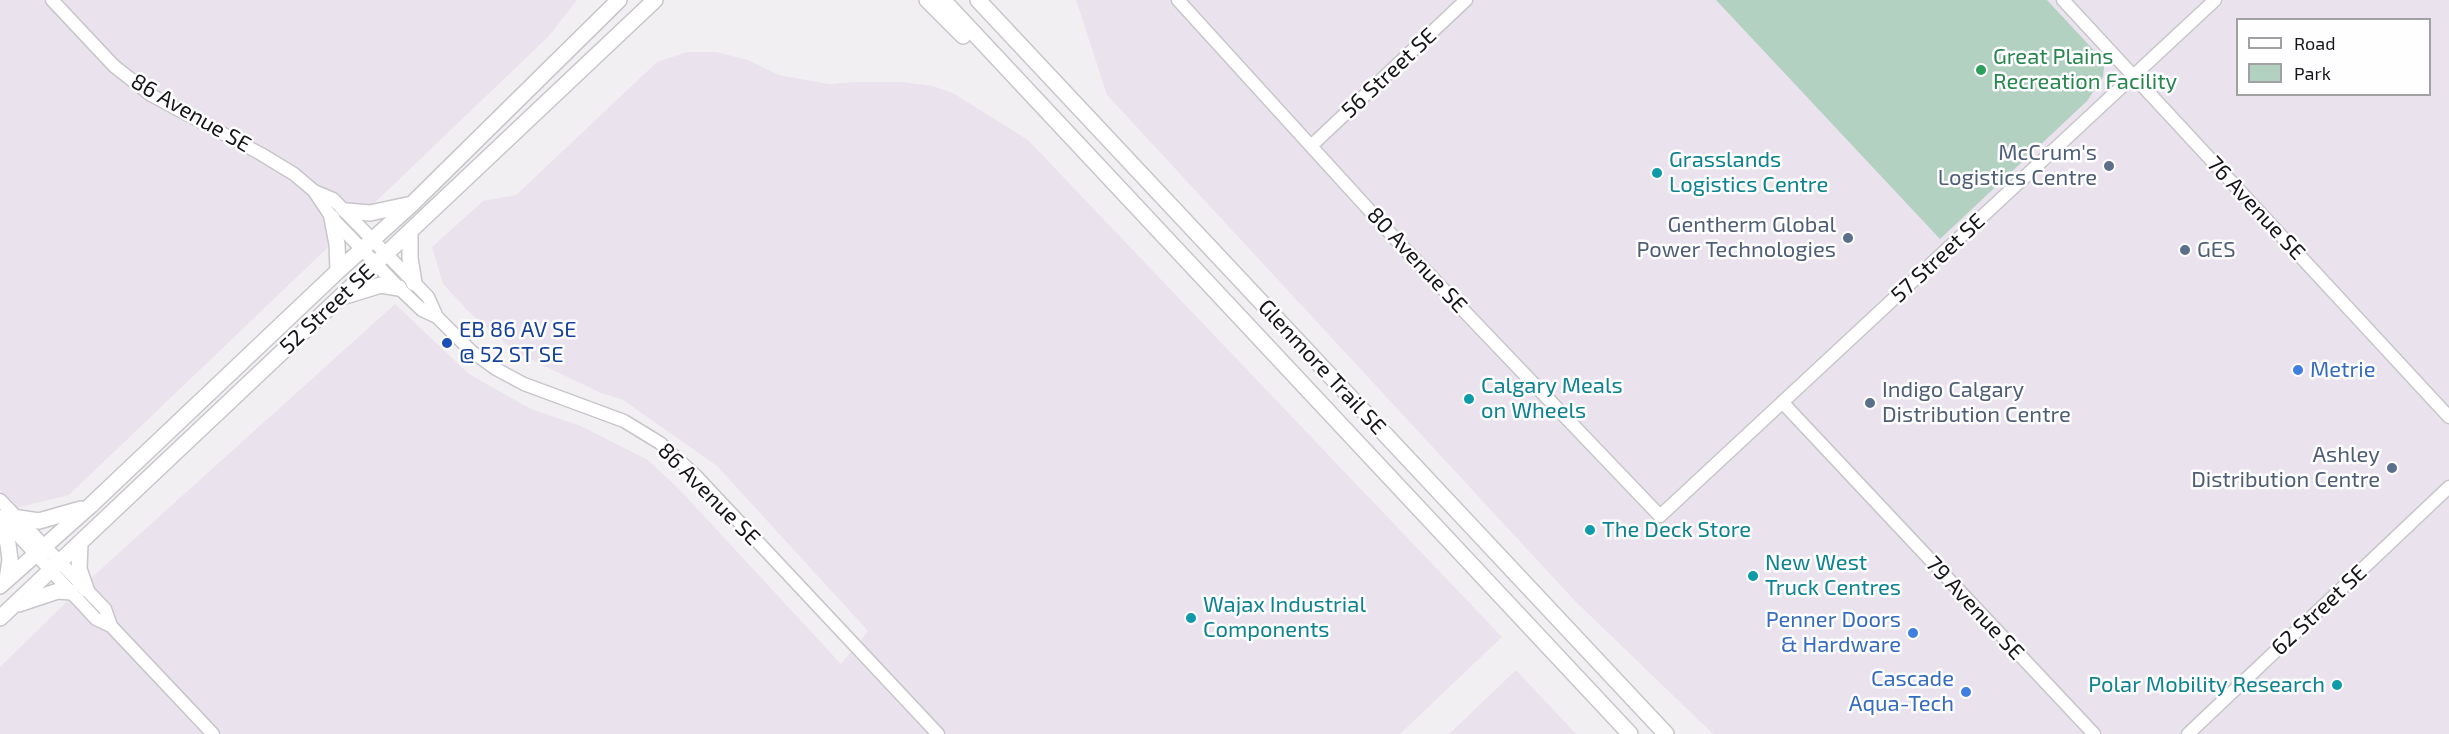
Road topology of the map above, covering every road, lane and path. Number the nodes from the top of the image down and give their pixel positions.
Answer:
1 (52, 0) edge
2 (619, 0) edge
3 (655, 0) edge
4 (927, 0) edge
5 (943, 0) edge
6 (978, 0) edge
7 (990, 0) edge
8 (1178, 0) edge
9 (1466, 0) edge
10 (2063, 0) edge
11 (2215, 0) edge
12 (1014, 38) junction
13 (2133, 76) junction
14 (1039, 102) junction
15 (1311, 146) junction
16 (314, 191) junction
17 (412, 204) junction
18 (346, 211) junction
19 (332, 218) junction
20 (410, 232) junction
21 (368, 244) junction
22 (381, 258) junction
23 (338, 271) junction
24 (414, 283) junction
25 (399, 288) junction
26 (337, 299) junction
27 (437, 316) junction
28 (1782, 402) junction
29 (2449, 417) edge
30 (2449, 487) edge
31 (0, 500) edge
32 (90, 506) junction
33 (1660, 516) joint
34 (0, 518) edge
35 (19, 518) junction
36 (80, 543) junction
37 (40, 548) junction
38 (56, 566) junction
39 (3, 583) edge
40 (79, 590) junction
41 (14, 606) junction
42 (0, 618) edge
43 (213, 734) edge
44 (938, 734) edge
45 (1630, 734) edge
46 (1666, 734) edge
47 (2094, 734) edge
48 (2188, 734) edge

1 - 16 street, 86 Avenue SE
2 - 17 main road, 52 Street SE
3 - 20 main road, 52 Street SE
4 - 14 main road
5 - 14 main road, Glenmore Trail SE
6 - 12 main road, Glenmore Trail SE
7 - 12 main road
8 - 15 street, 80 Avenue SE
9 - 15 street, 56 Street SE
10 - 13 street, 76 Avenue SE
11 - 13 street, 57 Street SE
12 - 46 main road, Glenmore Trail SE
13 - 28 street, 57 Street SE
13 - 29 street, 76 Avenue SE
14 - 45 main road, Glenmore Trail SE
15 - 33 street, 80 Avenue SE
16 - 18 street, 86 Avenue SE
16 - 19 street, 86 Avenue SE
17 - 18 main road
17 - 21 main road, 52 Street SE
18 - 21 street, 86 Avenue SE
19 - 21 street, 86 Avenue SE
19 - 23 main road
20 - 22 main road, 52 Street SE
20 - 24 main road
21 - 22 street, 86 Avenue SE
21 - 23 main road, 52 Street SE
22 - 24 street, 86 Avenue SE
22 - 25 street, 86 Avenue SE
22 - 26 main road, 52 Street SE
23 - 32 main road, 52 Street SE
24 - 27 street, 86 Avenue SE
25 - 26 main road
25 - 27 street, 86 Avenue SE
26 - 36 main road, 52 Street SE
27 - 44 street, 86 Avenue SE
28 - 33 street, 57 Street SE
28 - 47 street, 79 Avenue SE
30 - 48 street, 62 Street SE
31 - 35 street
32 - 35 main road
32 - 37 main road, 52 Street SE
34 - 37 street
34 - 39 main road
35 - 37 street
36 - 38 main road, 52 Street SE
36 - 40 main road
37 - 38 street
37 - 39 main road, 52 Street SE
38 - 40 street
38 - 41 main road, 52 Street SE
40 - 41 main road
40 - 43 street
41 - 42 main road, 52 Street SE

